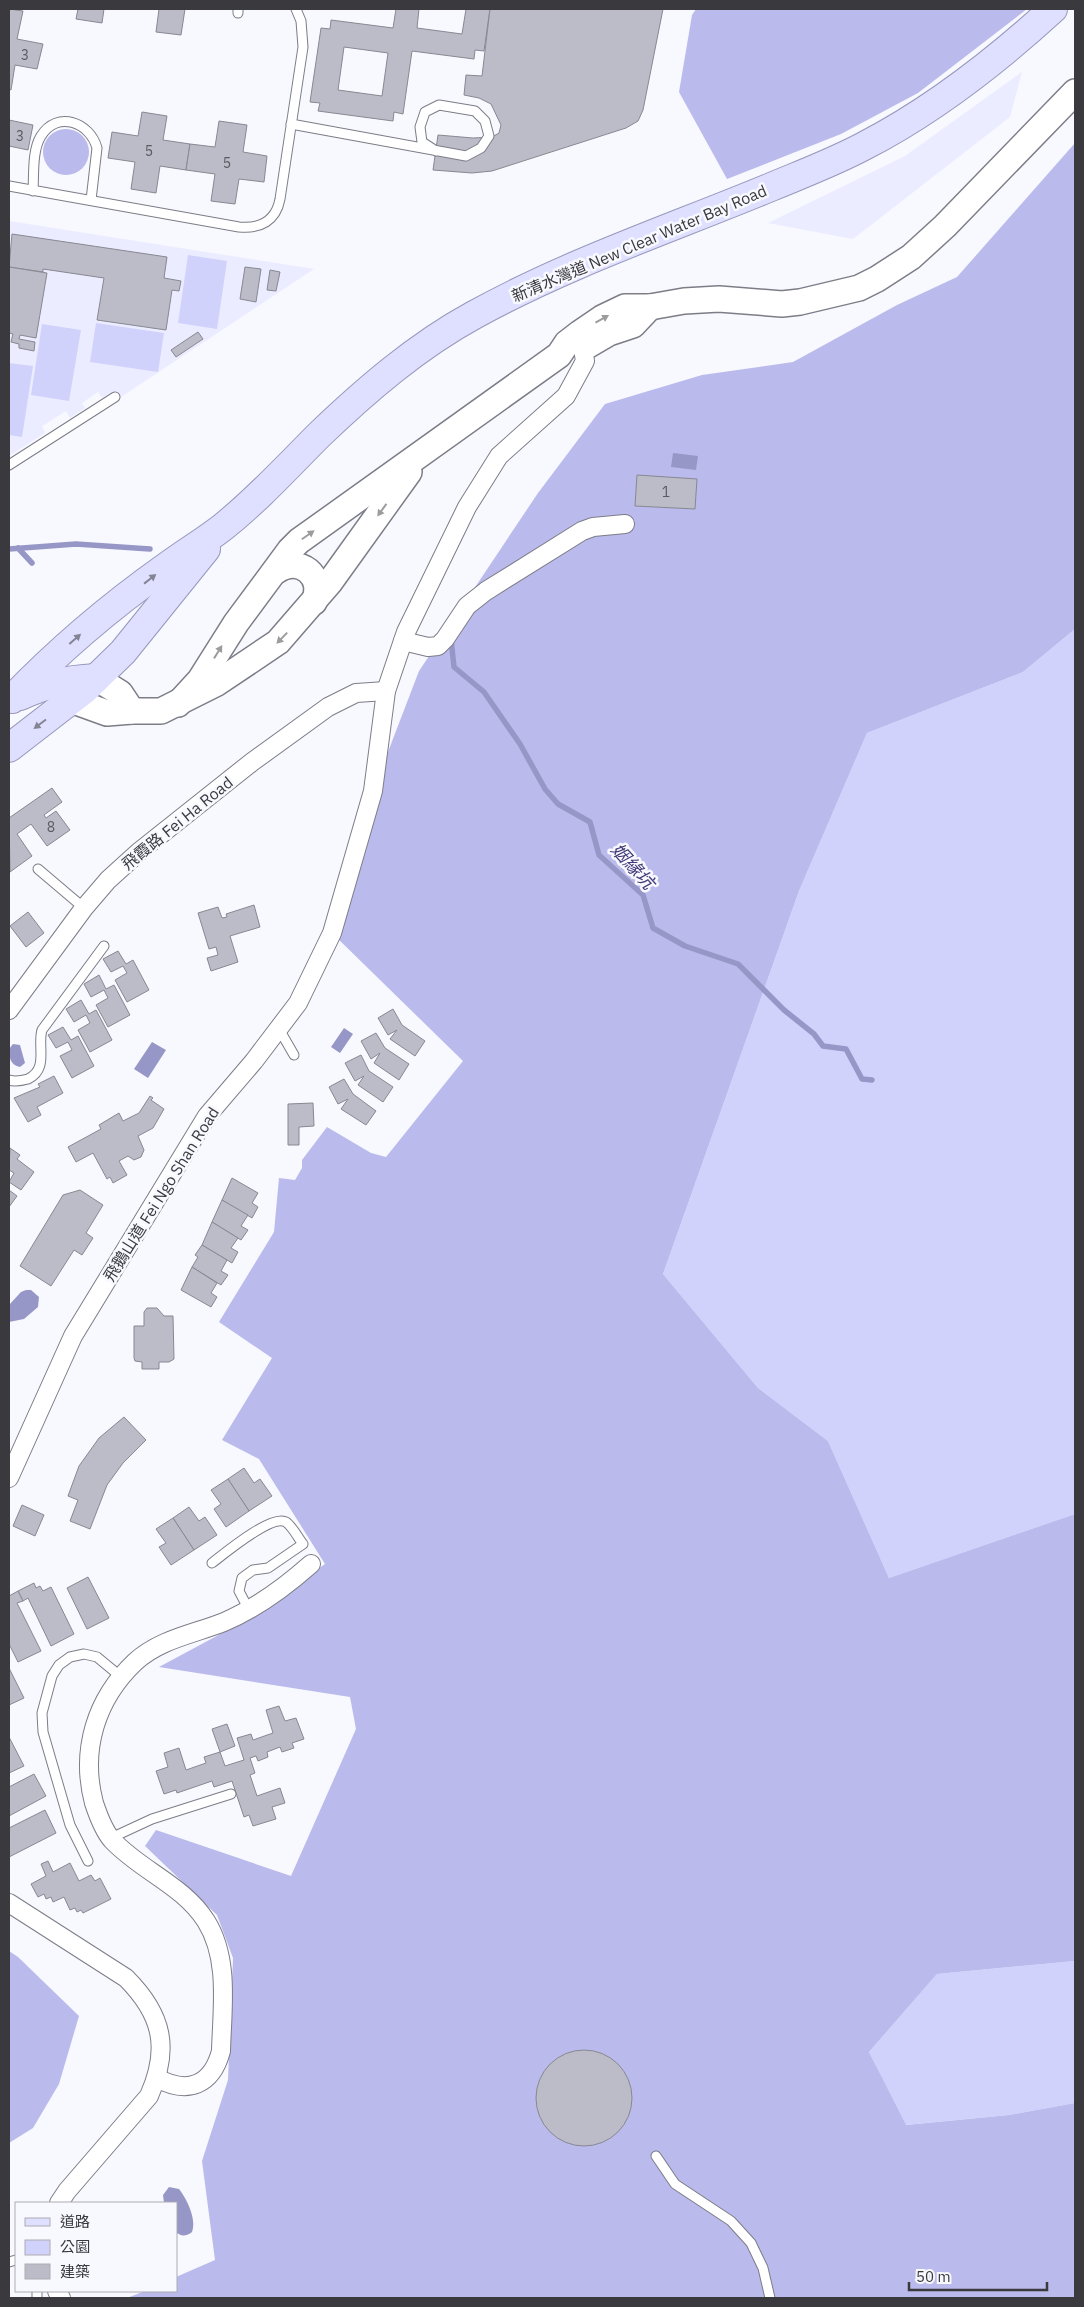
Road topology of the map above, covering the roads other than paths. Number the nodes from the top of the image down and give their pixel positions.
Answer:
1 (296, 9) edge
2 (1053, 9) edge
3 (1075, 92) edge
4 (291, 124) junction
5 (436, 151) junction
6 (9, 186) edge
7 (33, 191) junction
8 (91, 200) junction
9 (582, 340) junction
10 (115, 397) dead end
11 (420, 456) junction
12 (9, 465) edge
13 (625, 524) dead end
14 (223, 527) junction
15 (276, 571) junction
16 (314, 602) junction
17 (403, 641) junction
18 (96, 678) junction
19 (386, 691) junction
20 (11, 700) edge
21 (72, 700) junction
22 (178, 704) junction
23 (132, 711) junction
24 (9, 748) edge
25 (38, 869) dead end
26 (84, 908) junction
27 (104, 946) dead end
28 (9, 1010) edge
29 (279, 1029) junction
30 (294, 1056) dead end
31 (9, 1080) edge
32 (9, 1478) edge
33 (212, 1563) dead end
34 (312, 1564) dead end
35 (249, 1610) junction
36 (120, 1676) junction
37 (230, 1794) dead end
38 (111, 1838) junction
39 (88, 1861) dead end
40 (9, 1903) edge
41 (157, 2078) junction
42 (656, 2156) dead end
43 (60, 2202) edge
44 (770, 2298) edge

1 - 4 lane
2 - 14 main road, 新清水灣道 New Clear Water Bay Road
3 - 9 main road
4 - 5 lane
4 - 8 lane
5 - 5 lane
6 - 7 lane
7 - 8 lane
7 - 8 lane
9 - 11 main road
9 - 17 street, 飛鵝山道 Fei Ngo Shan Road
10 - 12 lane
15 -> 11 main road
11 -> 16 main road
13 - 17 street
14 - 18 main road, 新清水灣道 New Clear Water Bay Road
20 -> 14 main road, 新清水灣道 New Clear Water Bay Road
15 - 16 main road
22 -> 15 main road
16 -> 22 main road
17 - 19 street, 飛鵝山道 Fei Ngo Shan Road
18 - 20 main road
18 - 21 main road, 新清水灣道 New Clear Water Bay Road
18 - 23 main road
19 - 26 street, 飛霞路 Fei Ha Road
19 - 29 street, 飛鵝山道 Fei Ngo Shan Road
21 - 23 main road
21 -> 24 main road, 新清水灣道 New Clear Water Bay Road
22 - 23 main road
25 - 26 lane
26 - 28 street, 飛霞路 Fei Ha Road
27 - 31 lane
29 - 30 lane
29 - 32 street, 飛鵝山道 Fei Ngo Shan Road
33 - 35 lane
34 - 35 street
35 - 36 street
36 - 38 street
36 - 39 lane
37 - 38 lane
38 - 41 street
40 - 41 street
41 - 43 street
42 - 44 lane

